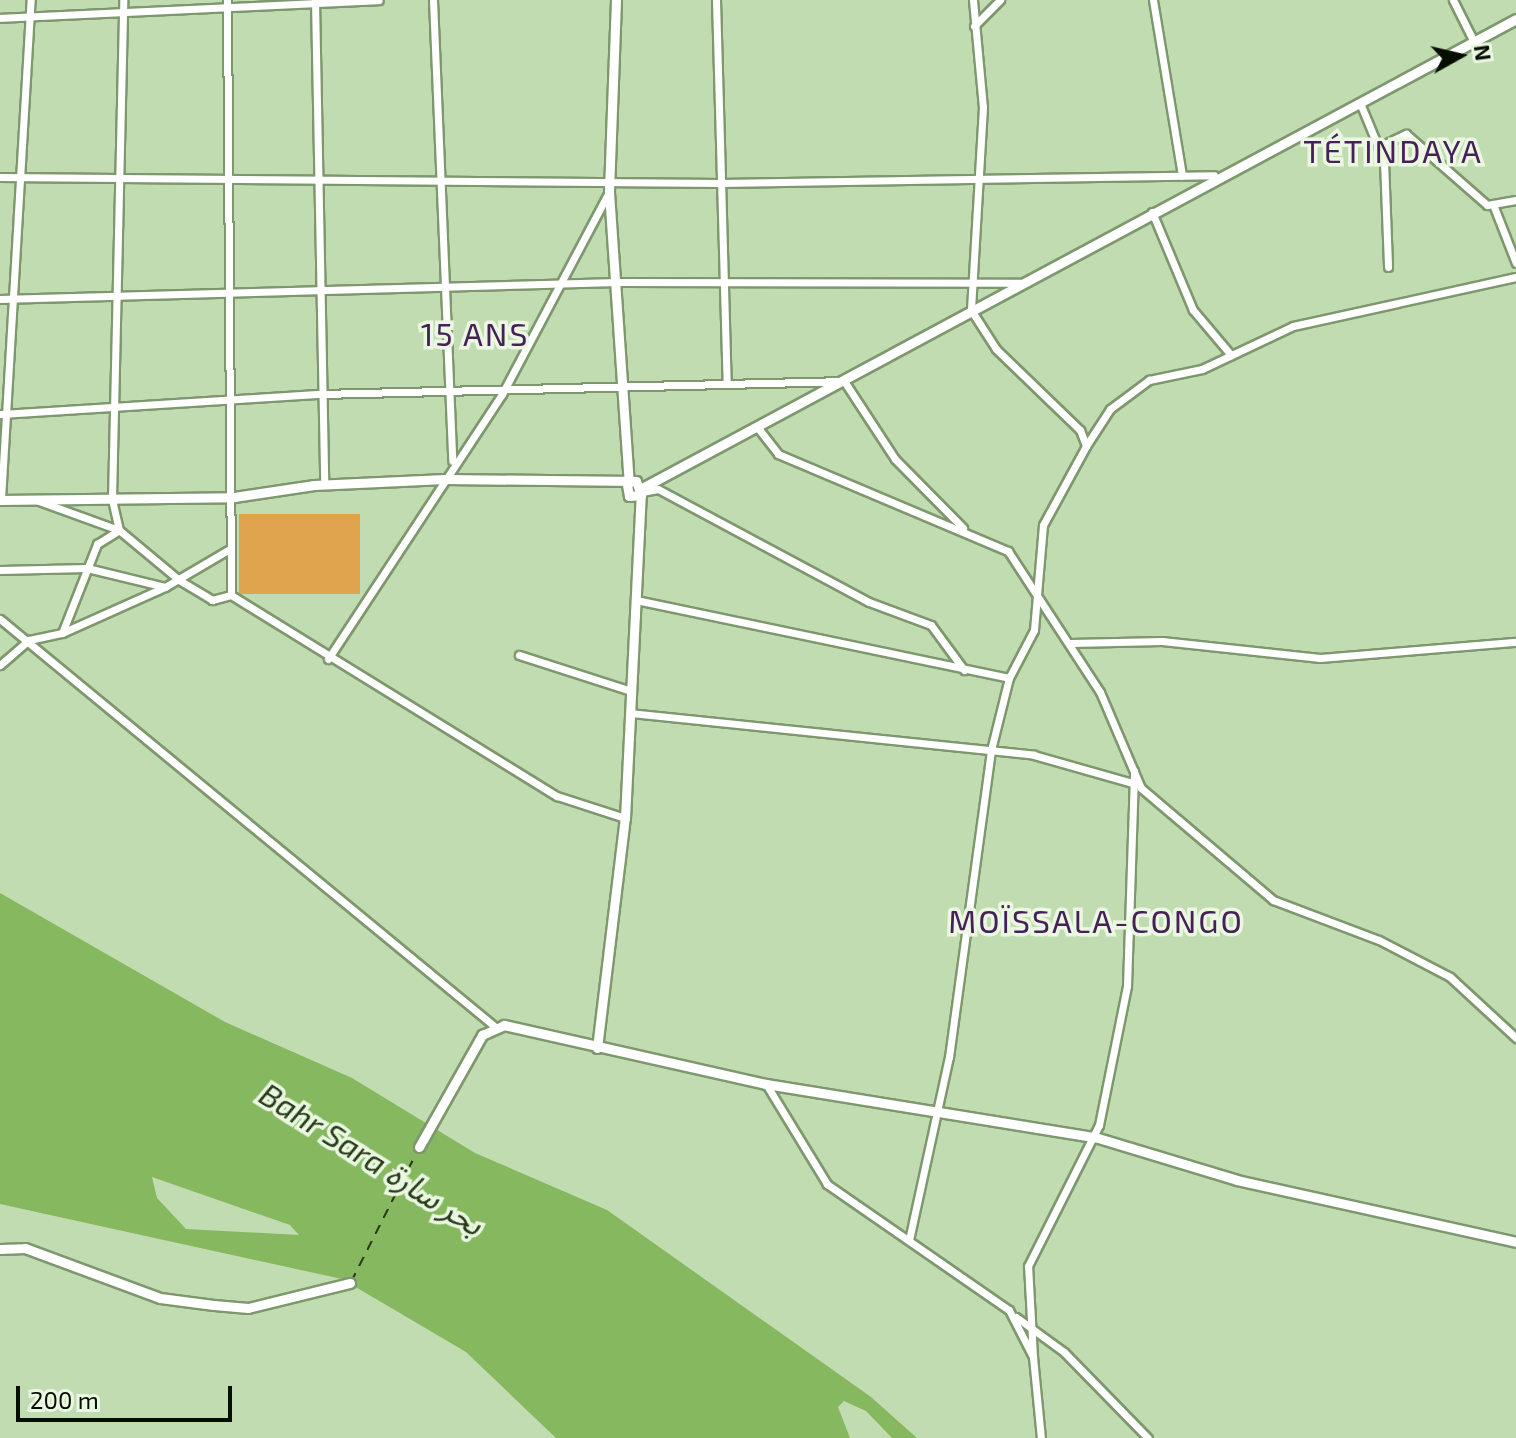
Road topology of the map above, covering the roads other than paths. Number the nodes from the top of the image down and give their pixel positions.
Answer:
1 (31, 0) edge
2 (123, 0) edge
3 (227, 0) edge
4 (379, 0) edge
5 (433, 0) edge
6 (616, 0) edge
7 (716, 0) edge
8 (973, 0) edge
9 (1000, 0) edge
10 (1153, 0) edge
11 (1453, 0) edge
12 (315, 2) edge
13 (227, 10) junction
14 (123, 12) junction
15 (0, 18) edge
16 (31, 18) junction
17 (1516, 19) edge
18 (974, 26) junction
19 (1474, 42) junction
20 (1360, 103) junction
21 (1381, 146) junction
22 (1214, 175) junction
23 (316, 176) junction
24 (1182, 176) junction
25 (0, 177) edge
26 (21, 177) junction
27 (120, 177) junction
28 (227, 177) junction
29 (440, 178) junction
30 (978, 181) junction
31 (721, 183) junction
32 (610, 187) junction
33 (1516, 200) edge
34 (1494, 207) junction
35 (1151, 210) junction
36 (1516, 263) edge
37 (1388, 267) dead end
38 (1516, 277) edge
39 (972, 280) junction
40 (618, 282) junction
41 (723, 283) junction
42 (1021, 283) junction
43 (566, 286) junction
44 (318, 287) junction
45 (444, 288) junction
46 (228, 294) junction
47 (118, 295) junction
48 (17, 297) junction
49 (0, 299) edge
50 (971, 310) junction
51 (1231, 355) junction
52 (844, 381) junction
53 (727, 382) junction
54 (624, 385) junction
55 (451, 393) junction
56 (321, 394) junction
57 (502, 394) junction
58 (229, 402) junction
59 (118, 408) junction
60 (5, 414) edge
61 (758, 428) junction
62 (1086, 446) junction
63 (453, 463) junction
64 (445, 479) junction
65 (628, 484) junction
66 (324, 485) junction
67 (642, 492) junction
68 (234, 497) junction
69 (34, 499) junction
70 (112, 499) junction
71 (1, 500) edge
72 (963, 528) junction
73 (119, 530) junction
74 (228, 550) junction
75 (87, 568) junction
76 (0, 570) edge
77 (179, 580) junction
78 (165, 587) junction
79 (231, 595) junction
80 (1040, 596) junction
81 (636, 600) junction
82 (0, 619) edge
83 (62, 633) junction
84 (29, 640) junction
85 (1516, 642) edge
86 (1071, 643) junction
87 (519, 655) dead end
88 (328, 659) junction
89 (0, 665) edge
90 (965, 672) junction
91 (1009, 678) junction
92 (631, 691) junction
93 (630, 713) junction
94 (991, 750) junction
95 (1134, 771) junction
96 (1130, 782) junction
97 (1141, 788) junction
98 (625, 818) junction
99 (494, 1026) junction
100 (1516, 1038) edge
101 (597, 1048) junction
102 (766, 1084) junction
103 (938, 1112) junction
104 (1095, 1137) junction
105 (419, 1147) dead end
106 (909, 1240) junction
107 (1516, 1242) edge
108 (0, 1249) edge
109 (350, 1283) dead end
110 (1009, 1310) junction
111 (1028, 1330) junction
112 (1033, 1357) junction
113 (1041, 1438) edge
114 (1148, 1438) edge

1 - 16 street
2 - 14 street
3 - 13 street
4 - 12 street
5 - 29 street
6 - 32 main road
7 - 31 street
8 - 18 street
9 - 18 street
10 - 24 street
11 - 19 street
12 - 13 street
12 - 23 street
13 - 14 street
13 - 28 street
14 - 16 street
14 - 27 street
15 - 16 street
16 - 26 street
17 - 19 main road
18 - 30 street
19 - 20 main road
20 - 21 street
20 - 22 main road
21 - 34 street
21 - 37 street
22 - 24 street
22 - 35 main road
23 - 28 street
23 - 29 street
23 - 44 street
24 - 30 street
25 - 26 street
26 - 27 street
26 - 48 street
27 - 28 street
27 - 47 street
28 - 46 street
29 - 32 street
29 - 45 street
30 - 31 street
30 - 39 street
31 - 32 street
31 - 41 street
32 - 40 main road
32 - 43 street
33 - 34 street
34 - 36 street
35 - 42 main road
35 - 51 street
38 - 51 street
39 - 41 street
39 - 42 street
39 - 50 street
40 - 41 street
40 - 43 street
40 - 54 main road
41 - 53 street
42 - 50 main road
43 - 45 street
43 - 57 street
44 - 45 street
44 - 46 street
44 - 56 street
45 - 55 street
46 - 47 street
46 - 58 street
47 - 48 street
47 - 59 street
48 - 49 street
48 - 60 street
50 - 52 main road
50 - 62 street
51 - 62 street
52 - 53 street
52 - 61 main road
52 - 72 street
53 - 54 street
54 - 57 street
54 - 65 main road
55 - 56 street
55 - 57 street
55 - 63 street
56 - 58 street
56 - 66 street
57 - 63 street
58 - 59 street
58 - 68 street
59 - 60 street
59 - 70 street
60 - 71 street
61 - 67 main road
61 - 72 street
62 - 80 street
63 - 64 street
64 - 65 main road
64 - 66 main road
64 - 88 street
65 - 67 main road
66 - 68 main road
67 - 81 main road
67 - 90 street
68 - 70 main road
68 - 74 street
69 - 70 main road
69 - 71 main road
69 - 73 street
70 - 73 street
72 - 80 street
73 - 75 street
73 - 77 street
74 - 77 street
74 - 79 street
75 - 76 street
75 - 78 street
75 - 83 street
77 - 78 street
77 - 79 street
78 - 83 street
79 - 88 street
80 - 86 street
80 - 91 street
81 - 90 street
81 - 92 main road
82 - 84 street
83 - 84 street
84 - 89 street
84 - 99 street
85 - 86 street
86 - 95 street
87 - 92 street
88 - 98 street
90 - 91 street
91 - 94 street
92 - 93 main road
93 - 94 street
93 - 98 main road
94 - 96 street
94 - 103 street
95 - 96 street
95 - 97 street
96 - 97 street
96 - 104 street
97 - 100 street
98 - 101 main road
99 - 101 main road
99 - 105 main road
101 - 102 main road
102 - 103 main road
102 - 106 street
103 - 104 main road
103 - 106 street
104 - 107 main road
104 - 111 street
106 - 110 street
108 - 109 main road
110 - 111 street
110 - 112 street
111 - 112 street
111 - 114 street
112 - 113 street

